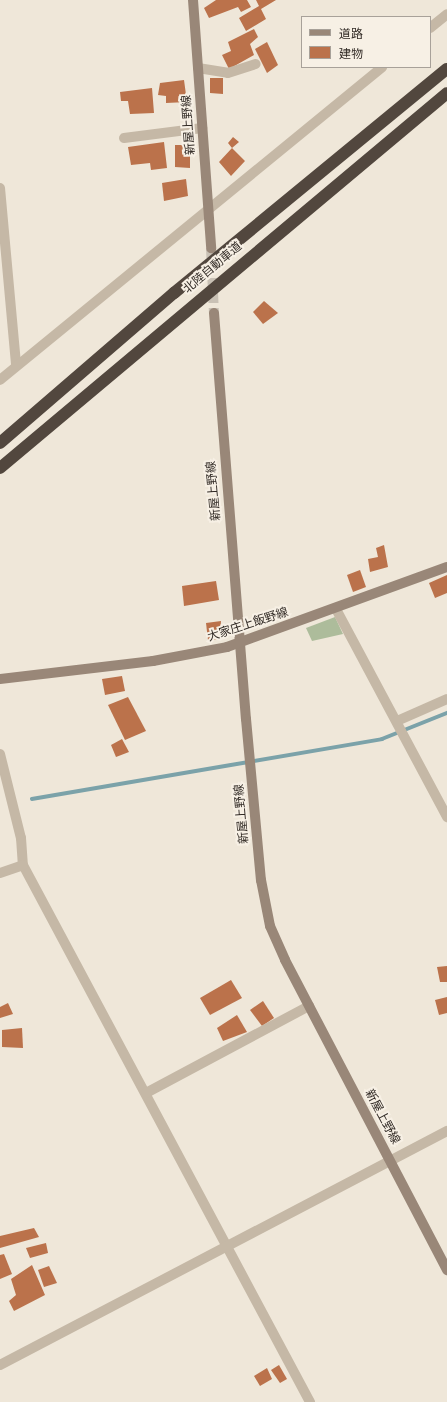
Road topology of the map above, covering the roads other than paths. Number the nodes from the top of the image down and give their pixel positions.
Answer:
1 (192, 0) edge
2 (447, 14) edge
3 (431, 27) edge
4 (256, 64) dead end
5 (198, 68) junction
6 (381, 68) edge
7 (447, 69) edge
8 (447, 93) edge
9 (202, 128) junction
10 (124, 138) dead end
11 (0, 188) edge
12 (208, 210) junction
13 (211, 248) tunnel mouth
14 (214, 313) tunnel mouth
15 (16, 366) junction
16 (0, 380) edge
17 (0, 442) edge
18 (0, 468) edge
19 (447, 567) edge
20 (336, 609) junction
21 (240, 643) junction
22 (0, 679) edge
23 (447, 699) edge
24 (397, 721) junction
25 (0, 754) edge
26 (447, 817) edge
27 (23, 865) junction
28 (0, 873) edge
29 (309, 1006) junction
30 (146, 1093) junction
31 (447, 1131) edge
32 (390, 1161) junction
33 (227, 1247) junction
34 (447, 1270) edge
35 (0, 1365) edge
36 (310, 1402) edge

1 - 5 main road, 新屋上野線
2 - 3 street
4 - 5 street
5 - 9 main road, 新屋上野線
6 - 12 street
7 - 17 highway, 北陸自動車道
8 - 18 highway, 北陸自動車道
9 - 10 street
9 - 12 main road, 新屋上野線
11 - 15 street
12 - 13 main road, 新屋上野線
12 - 15 street
14 - 21 main road, 新屋上野線
15 - 16 street
19 - 20 main road, 大家庄上飯野線
20 - 21 main road, 大家庄上飯野線
20 - 24 street
21 - 22 main road, 大家庄上飯野線
21 - 29 main road, 新屋上野線
23 - 24 street
24 - 26 street
25 - 27 street
27 - 28 street
27 - 30 street
29 - 30 street
29 - 32 main road, 新屋上野線
30 - 33 street
31 - 32 street
32 - 33 street
32 - 34 main road, 新屋上野線
33 - 35 street
33 - 36 street

